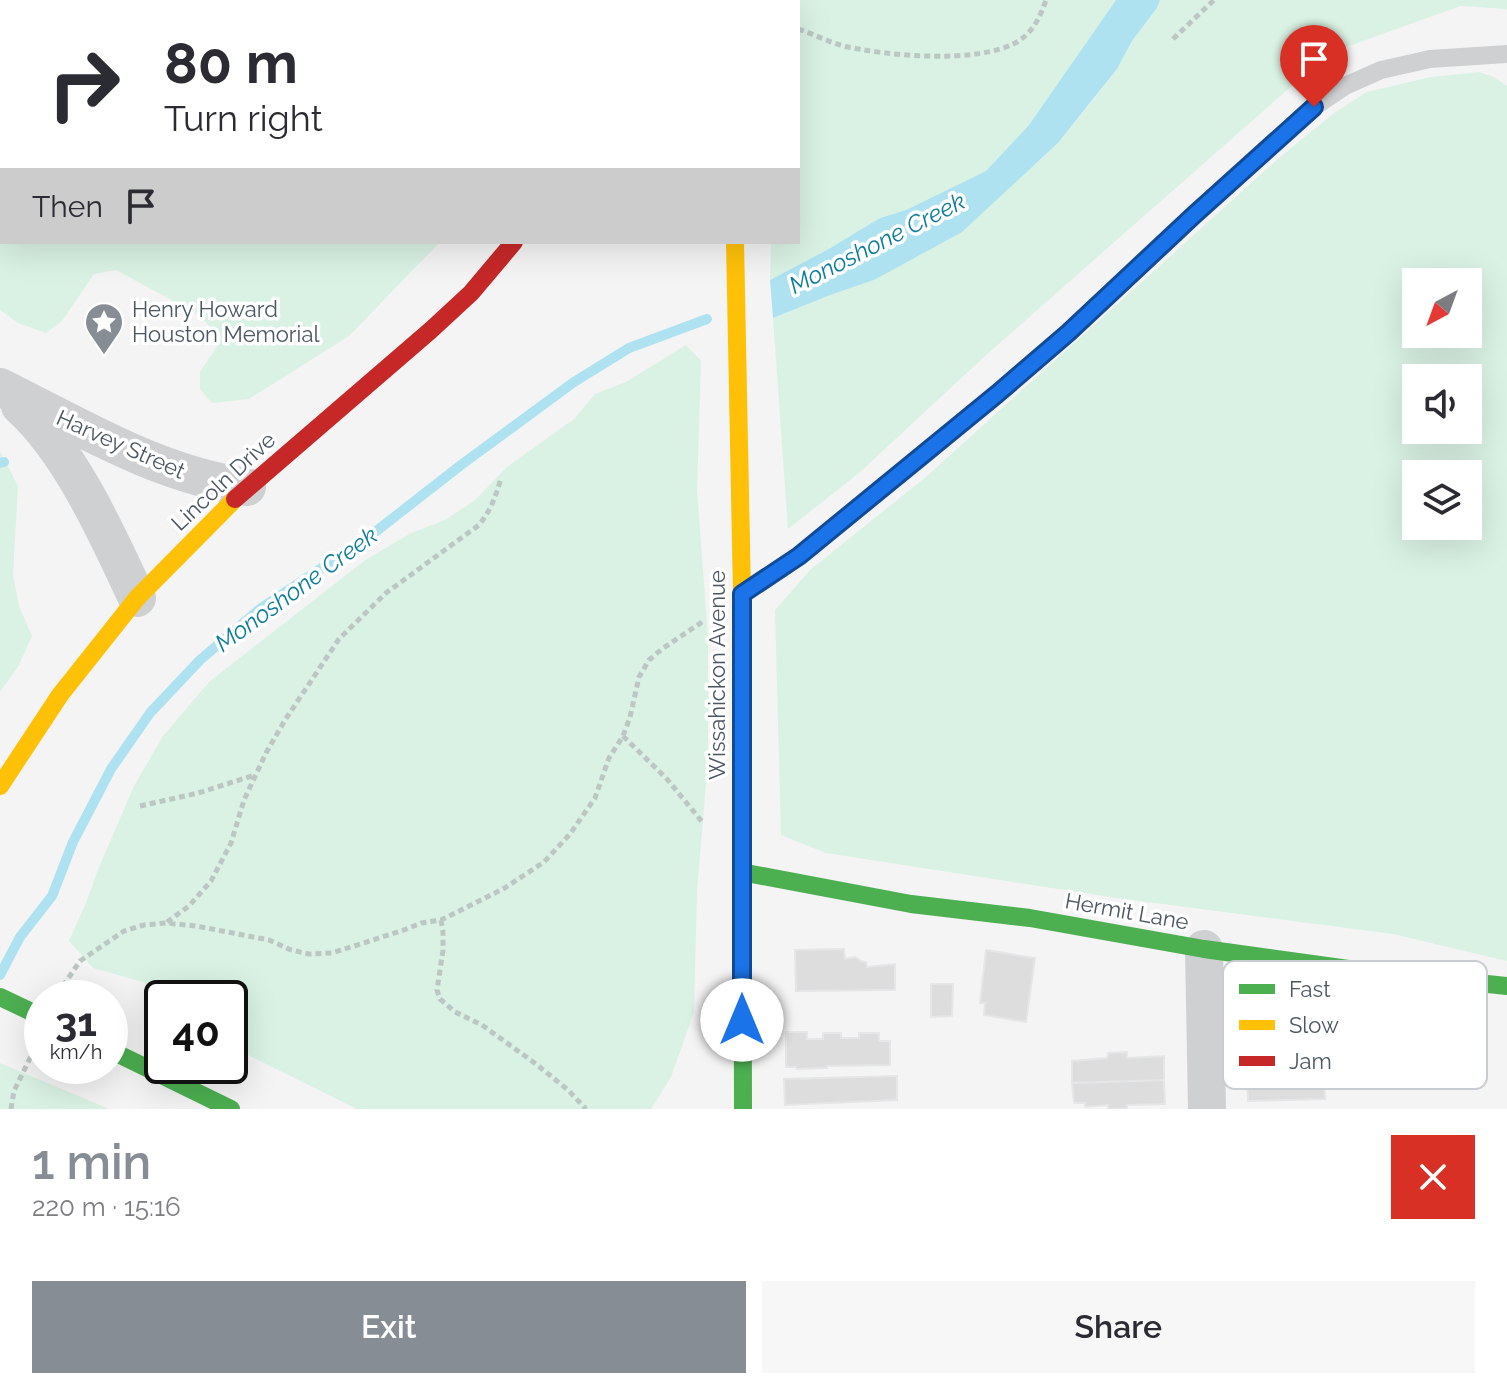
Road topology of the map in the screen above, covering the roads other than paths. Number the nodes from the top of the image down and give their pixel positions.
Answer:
1 (1507, 54) edge
2 (512, 244) edge
3 (735, 244) edge
4 (0, 388) edge
5 (247, 487) junction
6 (742, 594) junction
7 (137, 598) junction
8 (0, 786) edge
9 (741, 872) junction
10 (1204, 949) junction
11 (1291, 961) edge
12 (1487, 984) edge
13 (1507, 986) edge
14 (0, 997) edge
15 (24, 1008) edge
16 (128, 1059) edge
17 (225, 1106) edge
18 (743, 1109) edge
19 (1207, 1109) edge

1 - 6 lane
2 - 5 street, Lincoln Drive
3 - 6 street, Wissahickon Avenue
4 - 5 street, Harvey Street
4 - 7 street, Harvey Street
5 - 7 street, Lincoln Drive
6 - 9 street, Wissahickon Avenue
7 - 8 street, Lincoln Drive
9 - 10 street, Hermit Lane
9 - 18 street, Wissahickon Avenue
10 - 11 street, Hermit Lane
10 - 19 street
12 - 13 street, Hermit Lane
14 - 15 street
16 - 17 street

